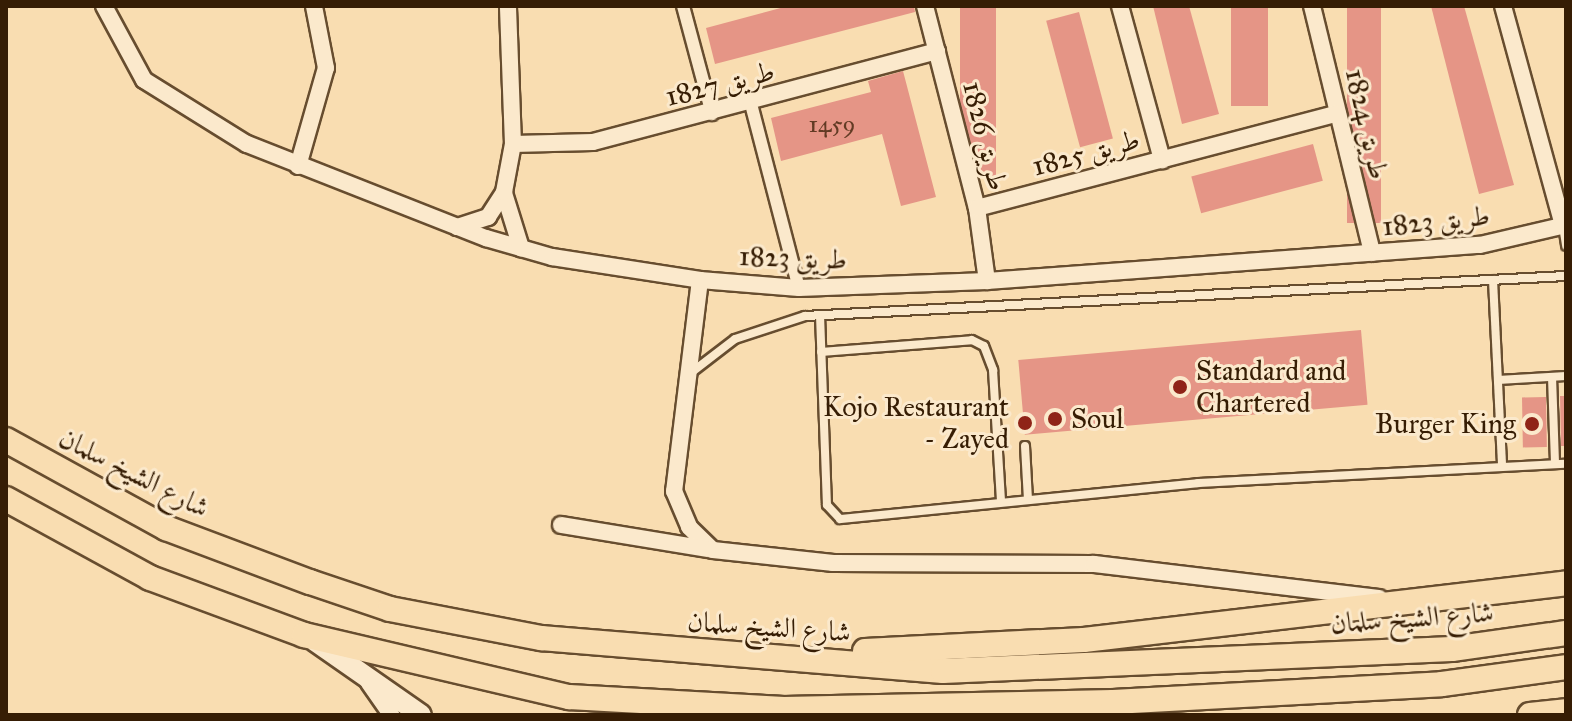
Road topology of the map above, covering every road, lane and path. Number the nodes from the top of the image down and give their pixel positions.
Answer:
1 (104, 6) edge
2 (314, 6) edge
3 (508, 6) edge
4 (683, 6) edge
5 (925, 6) edge
6 (1120, 6) edge
7 (1312, 6) edge
8 (1503, 6) edge
9 (937, 51) junction
10 (751, 104) junction
11 (1338, 113) junction
12 (712, 114) junction
13 (513, 144) junction
14 (1162, 160) junction
15 (298, 166) junction
16 (504, 192) junction
17 (977, 208) junction
18 (1564, 226) edge
19 (454, 228) junction
20 (1566, 246) edge
21 (521, 248) junction
22 (1372, 253) junction
23 (1566, 276) edge
24 (700, 280) junction
25 (1493, 280) junction
26 (987, 281) junction
27 (799, 288) junction
28 (820, 315) junction
29 (821, 352) junction
30 (1566, 376) edge
31 (1552, 377) junction
32 (687, 378) junction
33 (1498, 380) junction
34 (6, 440) edge
35 (1025, 446) dead end
36 (1555, 463) junction
37 (1502, 464) junction
38 (1566, 464) edge
39 (6, 499) edge
40 (1028, 499) junction
41 (1001, 502) junction
42 (561, 525) dead end
43 (713, 550) junction
44 (1566, 583) edge
45 (1388, 600) junction
46 (1566, 633) edge
47 (304, 635) junction
48 (754, 654) junction
49 (1566, 667) edge
50 (359, 669) junction
51 (871, 709) junction
52 (1566, 711) edge
53 (391, 715) edge
54 (421, 715) edge
55 (916, 715) edge
56 (1530, 715) edge

1 - 15 street, طريق 1823
2 - 15 street
3 - 13 street
4 - 12 street
5 - 9 street, طريق 1826
6 - 14 street, طريق 1825
7 - 11 street, طريق 1824
8 - 18 street
9 - 10 street, طريق 1827
9 - 17 street, طريق 1826
10 - 12 street, طريق 1827
10 - 27 street
11 - 14 street, طريق 1825
11 - 22 street, طريق 1824
12 - 13 street, طريق 1827
13 - 16 street
14 - 17 street, طريق 1825
15 - 19 street, طريق 1823
16 - 19 street
16 - 21 street
17 - 26 street, طريق 1826
18 - 20 lane
18 - 22 street, طريق 1823
19 - 21 street, طريق 1823
21 - 24 street, طريق 1823
22 - 26 street, طريق 1823
23 - 25 lane
24 - 27 street, طريق 1823
24 - 32 street
25 - 28 lane
25 - 33 lane
26 - 27 street, طريق 1823
28 - 29 lane
28 - 32 lane
29 - 41 lane
29 - 41 lane
30 - 31 lane
31 - 33 lane
31 - 36 lane
32 - 43 street
33 - 37 lane
34 - 48 main road, شارع الشيخ سلمان
35 - 40 lane
36 - 37 lane
36 - 38 lane
37 - 40 lane
39 - 47 main road
40 - 41 lane
42 - 43 street
43 - 45 street
44 - 45 main road
45 - 48 main road
46 - 48 main road, شارع الشيخ سلمان
47 - 50 street
47 - 51 main road
49 - 51 main road
50 - 53 street
50 - 54 street
51 - 55 main road
52 - 56 main road

